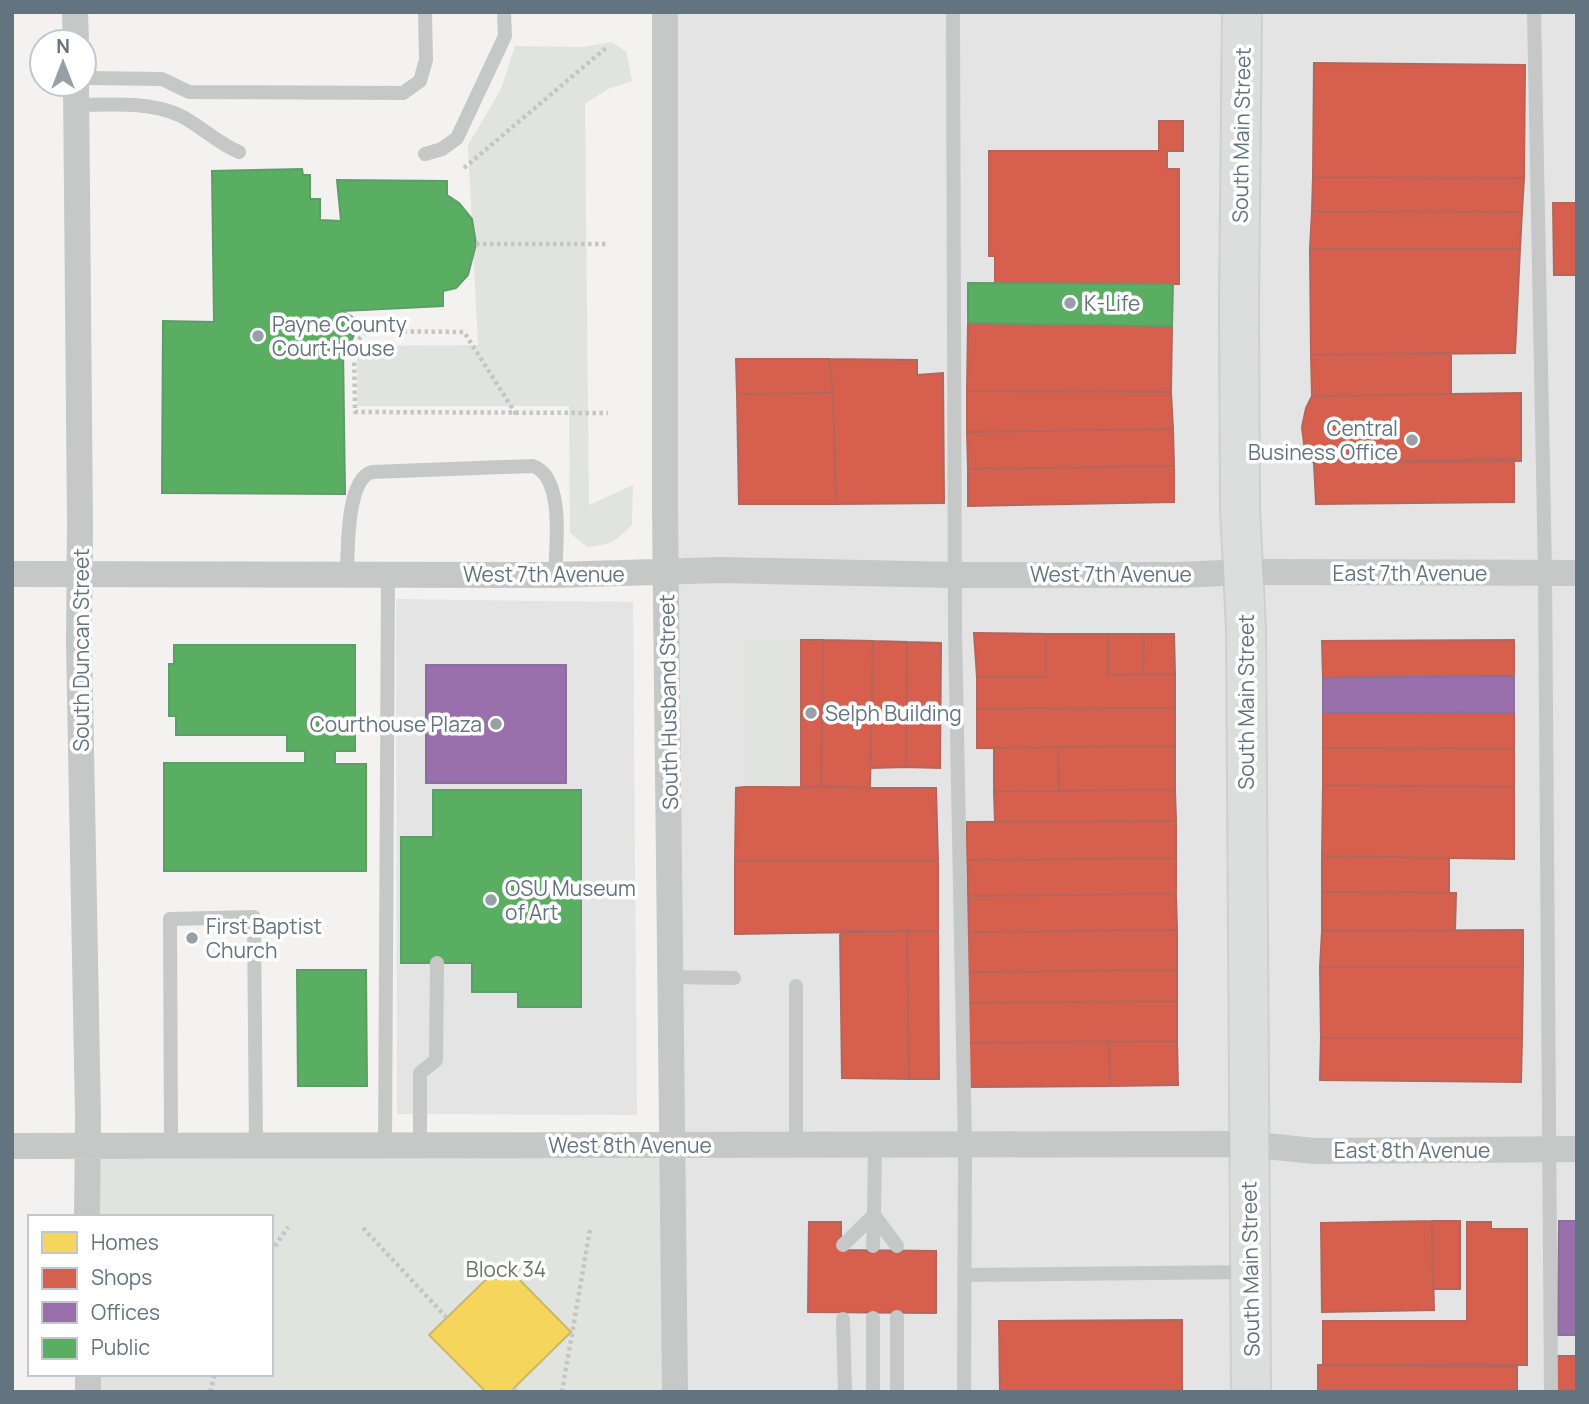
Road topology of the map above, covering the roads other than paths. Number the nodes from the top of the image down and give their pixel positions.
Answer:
1 (425, 12) edge
2 (504, 12) edge
3 (665, 12) edge
4 (953, 12) edge
5 (1242, 12) edge
6 (1534, 12) edge
7 (98, 78) edge
8 (76, 98) edge
9 (96, 98) edge
10 (239, 152) dead end
11 (425, 154) dead end
12 (79, 572) junction
13 (666, 572) junction
14 (1244, 572) junction
15 (1545, 573) junction
16 (1577, 573) edge
17 (12, 574) edge
18 (347, 574) junction
19 (388, 574) junction
20 (555, 575) junction
21 (955, 575) junction
22 (437, 963) dead end
23 (670, 977) junction
24 (734, 978) dead end
25 (796, 985) dead end
26 (1248, 1144) junction
27 (171, 1145) junction
28 (256, 1145) junction
29 (420, 1145) junction
30 (673, 1145) junction
31 (796, 1145) junction
32 (875, 1145) junction
33 (965, 1145) junction
34 (12, 1146) edge
35 (88, 1146) junction
36 (385, 1146) junction
37 (1549, 1150) junction
38 (1577, 1150) edge
39 (87, 1215) edge
40 (874, 1215) junction
41 (844, 1245) dead end
42 (873, 1246) dead end
43 (897, 1246) dead end
44 (1250, 1272) junction
45 (964, 1275) junction
46 (897, 1317) dead end
47 (873, 1318) dead end
48 (843, 1319) dead end
49 (675, 1392) edge
50 (845, 1392) edge
51 (873, 1392) edge
52 (897, 1392) edge
53 (964, 1392) edge
54 (1251, 1392) edge
55 (1551, 1392) edge

1 - 7 lane
2 - 11 lane
3 - 13 street, South Husband Street
4 - 21 lane
5 - 14 main road, South Main Street
6 - 15 lane
8 - 12 street, South Duncan Street
9 - 10 lane
12 - 17 street, West 7th Avenue
12 - 18 street, West 7th Avenue
12 - 35 street, South Duncan Street
13 - 20 street, West 7th Avenue
13 - 21 street, West 7th Avenue
13 - 23 street, South Husband Street
14 - 15 street, East 7th Avenue
14 - 21 street, West 7th Avenue
14 - 26 main road, South Main Street
15 - 16 street, East 7th Avenue
15 - 37 lane
18 - 19 street, West 7th Avenue
18 - 20 lane
19 - 20 street, West 7th Avenue
19 - 36 lane
21 - 33 lane
22 - 29 lane
23 - 24 lane
23 - 30 street, South Husband Street
25 - 31 lane
26 - 33 street, West 8th Avenue
26 - 37 street, East 8th Avenue
26 - 44 main road, South Main Street
27 - 28 street, West 8th Avenue
27 - 28 lane
27 - 35 street, West 8th Avenue
28 - 36 street, West 8th Avenue
29 - 30 street, West 8th Avenue
29 - 36 street, West 8th Avenue
30 - 31 street, West 8th Avenue
30 - 49 street, South Husband Street
31 - 32 street, West 8th Avenue
32 - 33 street, West 8th Avenue
32 - 40 lane
33 - 45 lane
34 - 35 street, West 8th Avenue
35 - 39 street, South Duncan Street
37 - 38 street, East 8th Avenue
37 - 55 lane
40 - 41 lane
40 - 42 lane
40 - 43 lane
44 - 45 lane
44 - 54 main road, South Main Street
45 - 53 lane
46 - 52 lane
47 - 51 lane
48 - 50 lane

